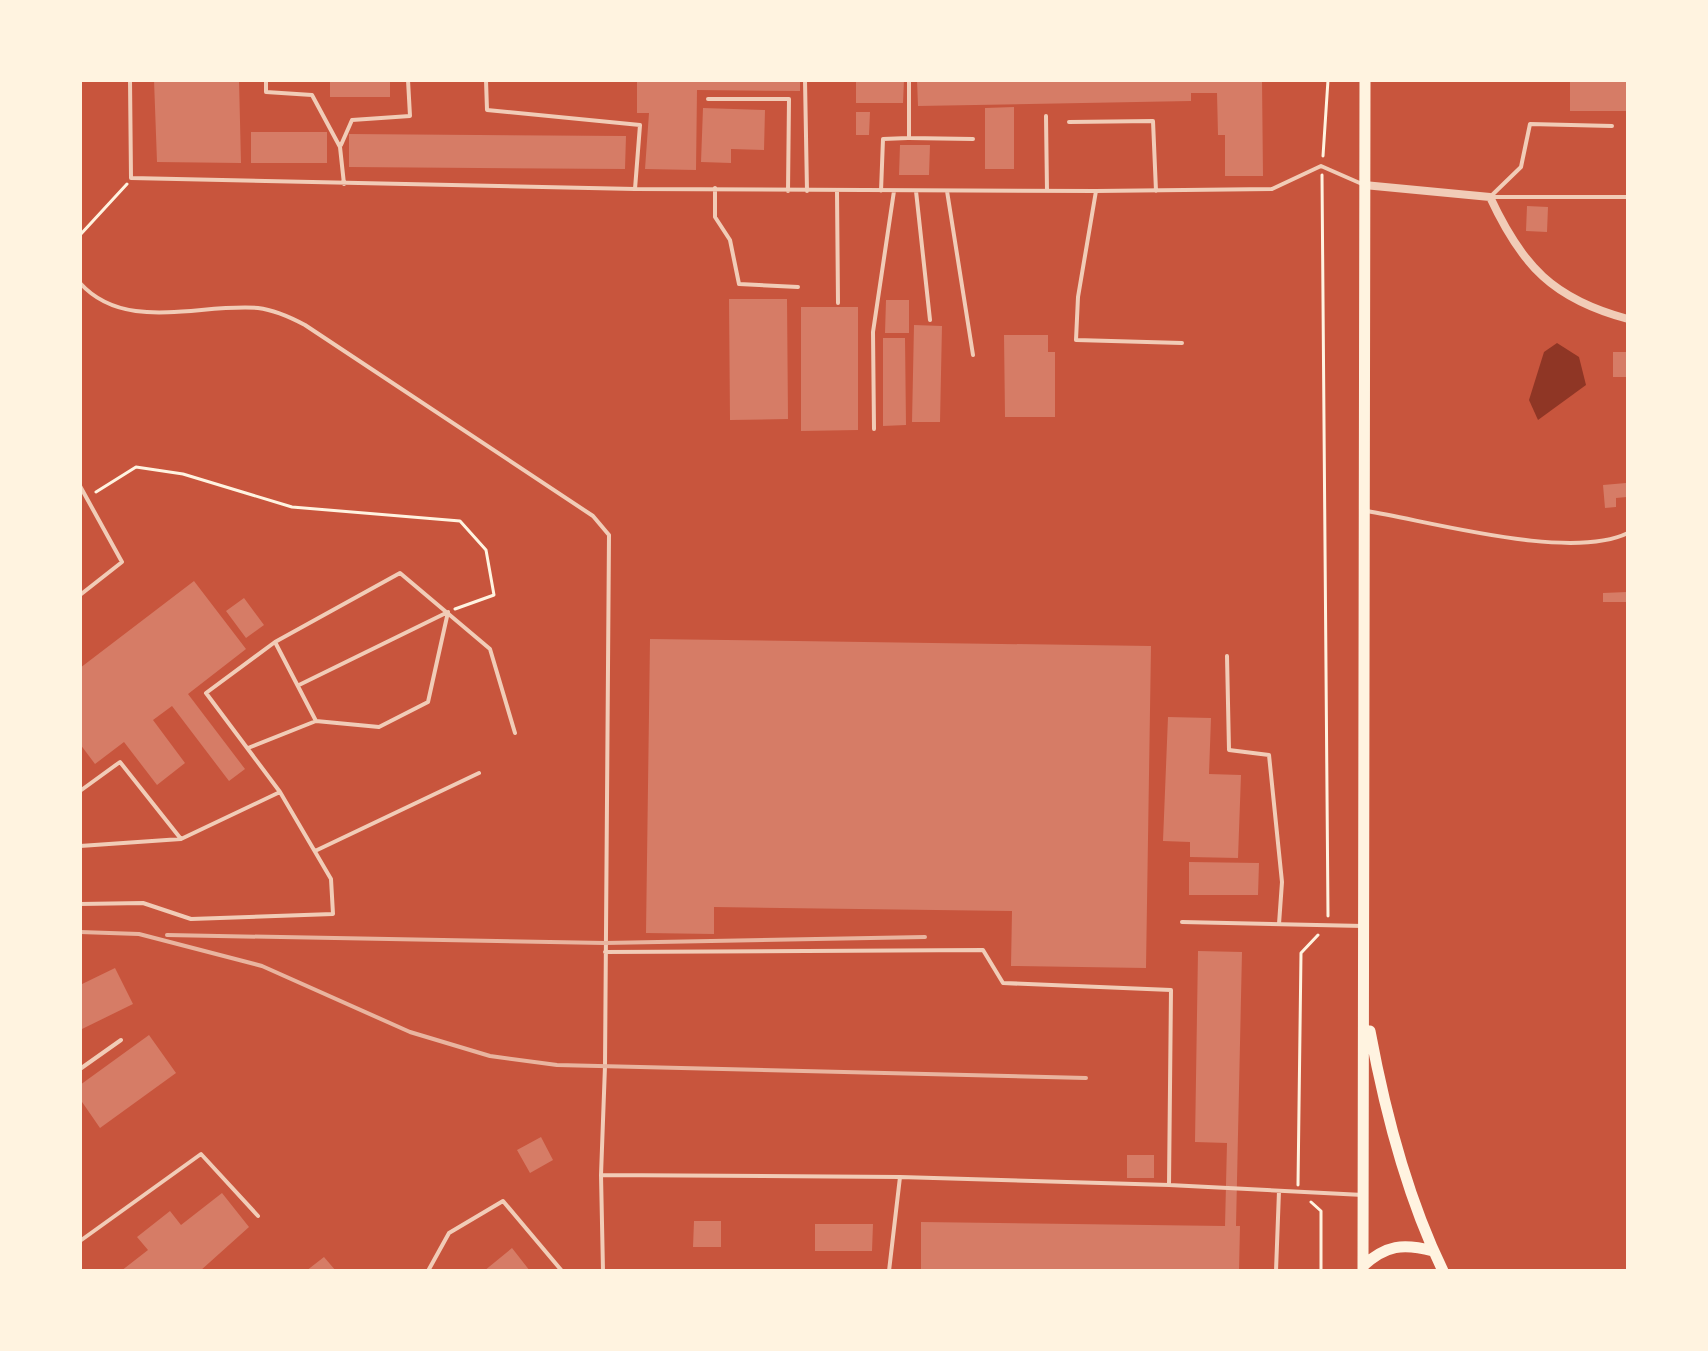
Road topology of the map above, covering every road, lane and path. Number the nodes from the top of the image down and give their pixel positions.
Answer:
1 (130, 80) edge
2 (266, 80) edge
3 (408, 80) edge
4 (486, 80) edge
5 (805, 80) edge
6 (909, 80) edge
7 (1328, 80) edge
8 (1365, 80) edge
9 (708, 99) dead end
10 (1046, 116) dead end
11 (1069, 122) dead end
12 (1612, 126) dead end
13 (909, 138) junction
14 (973, 139) dead end
15 (340, 147) junction
16 (1321, 166) junction
17 (131, 178) junction
18 (344, 184) junction
19 (1364, 185) junction
20 (715, 188) junction
21 (635, 189) junction
22 (788, 191) junction
23 (807, 191) junction
24 (837, 191) junction
25 (881, 191) junction
26 (894, 191) junction
27 (916, 191) junction
28 (947, 191) junction
29 (1047, 191) junction
30 (1096, 191) junction
31 (1156, 191) junction
32 (1490, 197) junction
33 (1628, 197) edge
34 (80, 235) edge
35 (80, 283) edge
36 (798, 287) dead end
37 (838, 303) dead end
38 (1628, 319) edge
39 (930, 320) dead end
40 (1182, 343) dead end
41 (973, 355) dead end
42 (874, 429) dead end
43 (80, 486) edge
44 (89, 497) junction
45 (1365, 510) junction
46 (1628, 533) edge
47 (80, 595) edge
48 (448, 612) junction
49 (275, 642) junction
50 (1227, 656) dead end
51 (299, 685) junction
52 (316, 721) junction
53 (515, 733) dead end
54 (248, 748) junction
55 (479, 773) dead end
56 (80, 791) edge
57 (280, 792) junction
58 (181, 839) junction
59 (80, 846) edge
60 (315, 851) junction
61 (80, 904) edge
62 (1182, 922) dead end
63 (1279, 924) junction
64 (1328, 926) junction
65 (1365, 926) junction
66 (605, 952) junction
67 (1365, 1007) junction
68 (121, 1040) dead end
69 (80, 1069) edge
70 (601, 1175) junction
71 (900, 1177) junction
72 (1169, 1185) junction
73 (1279, 1191) junction
74 (1298, 1192) junction
75 (1364, 1195) junction
76 (258, 1216) dead end
77 (80, 1241) edge
78 (1433, 1251) junction
79 (1363, 1269) edge
80 (428, 1271) edge
81 (562, 1271) edge
82 (603, 1271) edge
83 (889, 1271) edge
84 (1276, 1271) edge
85 (1321, 1271) edge
86 (1443, 1271) edge

1 - 17 lane
2 - 15 lane
3 - 15 lane
4 - 21 lane
5 - 23 lane
6 - 13 lane
7 - 16 path
8 - 19 main road
9 - 22 lane
10 - 29 lane
11 - 31 lane
12 - 32 lane
13 - 14 lane
13 - 25 lane
15 - 18 lane
16 - 19 lane
16 - 31 lane
16 - 64 path
17 - 18 lane
17 - 34 path
18 - 21 lane
19 - 32 street
19 - 45 main road
20 - 21 lane
20 - 22 lane
20 - 36 lane
22 - 23 lane
23 - 24 lane
24 - 25 lane
24 - 37 lane
25 - 26 lane
26 - 27 lane
26 - 42 lane
27 - 28 lane
27 - 39 lane
28 - 29 lane
28 - 41 lane
29 - 30 lane
30 - 31 lane
30 - 40 lane
32 - 33 lane
32 - 38 street
35 - 66 lane
43 - 44 lane
44 - 47 lane
44 - 48 path
45 - 46 lane
45 - 65 main road
48 - 49 lane
48 - 51 lane
48 - 52 lane
48 - 53 lane
49 - 51 lane
49 - 54 lane
50 - 63 lane
51 - 52 lane
52 - 54 lane
54 - 57 lane
55 - 60 lane
56 - 58 lane
57 - 58 lane
57 - 60 lane
58 - 59 lane
60 - 61 lane
62 - 63 lane
63 - 64 lane
64 - 65 lane
64 - 74 path
65 - 67 main road
66 - 70 lane
66 - 72 lane
67 - 75 main road
67 - 78 main road
68 - 69 lane
70 - 71 lane
70 - 82 lane
71 - 72 lane
71 - 83 lane
72 - 73 lane
73 - 74 lane
73 - 84 lane
74 - 75 lane
74 - 85 path
75 - 79 main road
76 - 77 lane
78 - 79 main road
78 - 86 main road
80 - 81 lane

